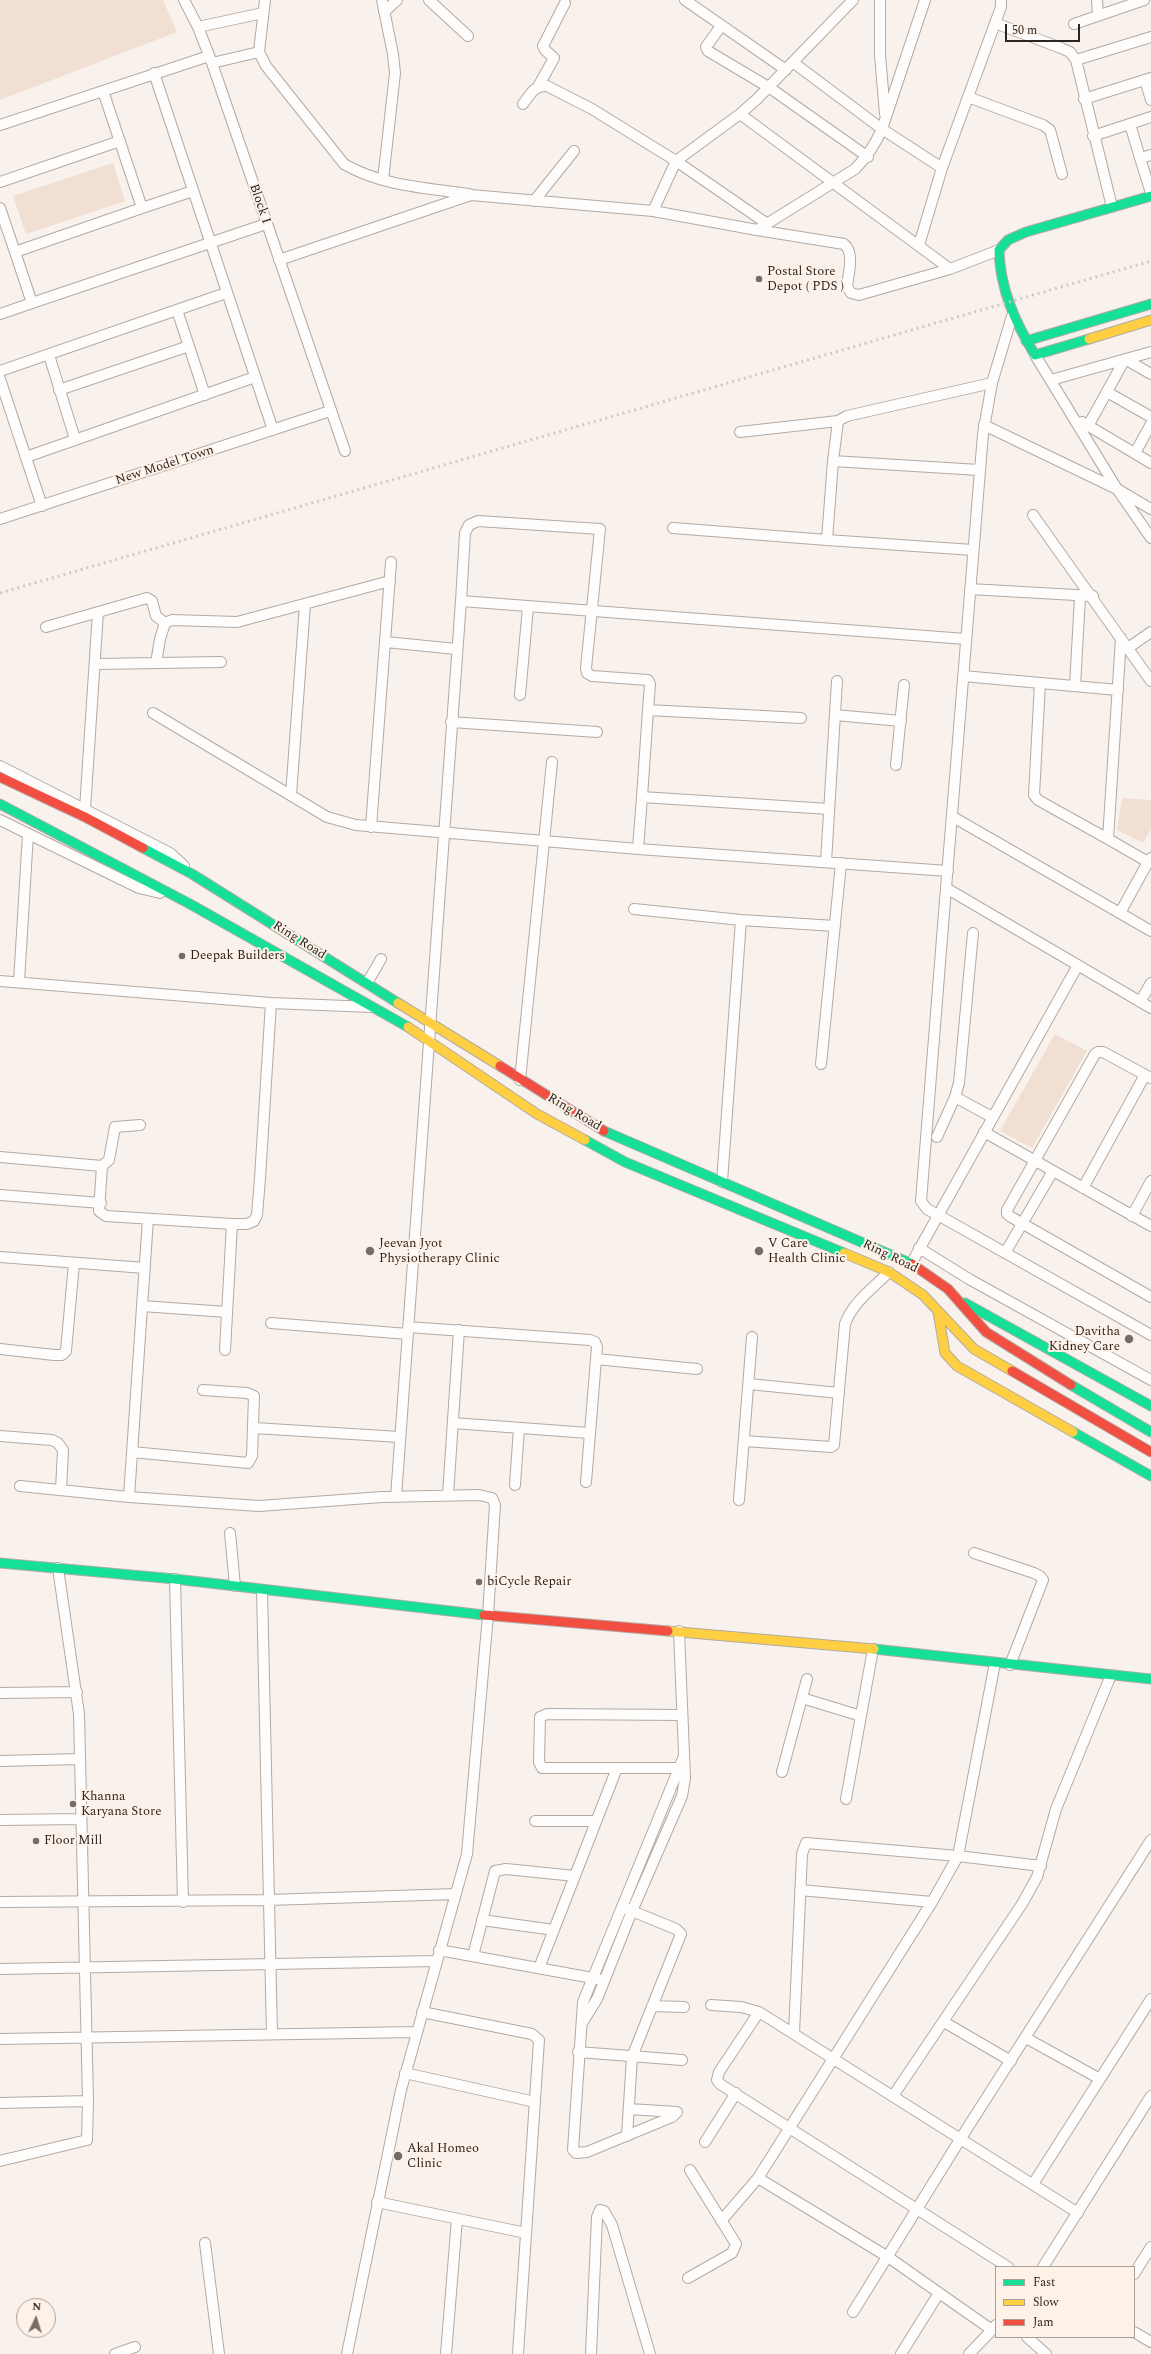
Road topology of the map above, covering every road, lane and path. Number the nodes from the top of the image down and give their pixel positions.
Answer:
1 (184, 0) edge
2 (265, 0) edge
3 (382, 0) edge
4 (397, 0) edge
5 (429, 0) edge
6 (685, 0) edge
7 (853, 0) edge
8 (880, 0) edge
9 (925, 0) edge
10 (1001, 0) edge
11 (1097, 0) edge
12 (1144, 0) edge
13 (565, 3) dead end
14 (384, 12) junction
15 (262, 13) junction
16 (1098, 16) junction
17 (996, 23) junction
18 (1074, 24) dead end
19 (721, 26) junction
20 (198, 27) junction
21 (468, 36) dead end
22 (1151, 37) edge
23 (259, 52) junction
24 (210, 59) junction
25 (1076, 60) junction
26 (790, 66) junction
27 (154, 73) junction
28 (1148, 79) edge
29 (539, 86) junction
30 (770, 88) junction
31 (103, 92) junction
32 (968, 97) junction
33 (1084, 99) junction
34 (1151, 100) edge
35 (523, 104) dead end
36 (740, 114) junction
37 (1151, 117) edge
38 (886, 118) junction
39 (1130, 124) junction
40 (0, 125) edge
41 (882, 129) junction
42 (1093, 136) junction
43 (120, 141) junction
44 (574, 151) dead end
45 (1151, 155) edge
46 (868, 157) junction
47 (1140, 158) junction
48 (676, 161) junction
49 (942, 168) junction
50 (1062, 174) dead end
51 (383, 180) junction
52 (0, 182) edge
53 (831, 182) junction
54 (193, 191) junction
55 (1151, 194) edge
56 (471, 195) junction
57 (534, 201) junction
58 (1112, 207) junction
59 (0, 208) edge
60 (142, 208) junction
61 (653, 211) junction
62 (766, 223) junction
63 (266, 224) junction
64 (757, 230) junction
65 (210, 242) junction
66 (919, 246) junction
67 (999, 250) junction
68 (15, 252) junction
69 (279, 260) junction
70 (950, 269) junction
71 (226, 293) junction
72 (32, 303) junction
73 (1151, 304) edge
74 (177, 310) junction
75 (0, 314) edge
76 (1012, 316) junction
77 (1151, 320) edge
78 (1026, 341) junction
79 (189, 346) junction
80 (1151, 352) edge
81 (49, 355) junction
82 (1035, 356) junction
83 (1125, 360) junction
84 (0, 371) edge
85 (1151, 374) edge
86 (255, 377) junction
87 (0, 379) edge
88 (1051, 380) junction
89 (992, 383) junction
90 (59, 390) junction
91 (1107, 392) junction
92 (205, 395) junction
93 (330, 411) junction
94 (1151, 417) edge
95 (1076, 419) junction
96 (838, 421) junction
97 (1151, 424) edge
98 (984, 425) junction
99 (1088, 426) junction
100 (272, 430) junction
101 (740, 432) dead end
102 (75, 439) junction
103 (345, 451) dead end
104 (1135, 453) junction
105 (26, 457) junction
106 (833, 461) junction
107 (1151, 463) edge
108 (979, 470) junction
109 (1117, 489) junction
110 (42, 506) junction
111 (1151, 508) edge
112 (1033, 515) dead end
113 (0, 519) edge
114 (673, 528) dead end
115 (1151, 538) edge
116 (827, 540) junction
117 (973, 550) junction
118 (391, 562) dead end
119 (390, 581) junction
120 (970, 589) junction
121 (1093, 596) junction
122 (1080, 597) junction
123 (461, 601) junction
124 (305, 604) junction
125 (528, 607) junction
126 (98, 612) junction
127 (591, 612) junction
128 (165, 623) junction
129 (46, 627) dead end
130 (1151, 632) edge
131 (1122, 638) junction
132 (966, 639) junction
133 (386, 642) junction
134 (1128, 648) junction
135 (456, 649) junction
136 (221, 662) dead end
137 (156, 663) junction
138 (95, 664) junction
139 (963, 676) junction
140 (1151, 681) edge
141 (837, 682) dead end
142 (1040, 683) junction
143 (904, 685) dead end
144 (1075, 686) junction
145 (1118, 690) junction
146 (520, 695) dead end
147 (648, 710) junction
148 (153, 713) dead end
149 (835, 715) junction
150 (801, 718) dead end
151 (901, 721) junction
152 (451, 722) junction
153 (597, 732) dead end
154 (552, 762) dead end
155 (896, 765) dead end
156 (0, 766) edge
157 (0, 777) edge
158 (291, 795) junction
159 (642, 797) junction
160 (0, 804) edge
161 (85, 809) junction
162 (829, 809) junction
163 (952, 817) junction
164 (0, 820) edge
165 (371, 827) junction
166 (444, 833) junction
167 (28, 834) junction
168 (1108, 839) junction
169 (545, 842) junction
170 (638, 849) junction
171 (1150, 860) edge
172 (826, 862) junction
173 (841, 863) junction
174 (948, 871) junction
175 (192, 874) junction
176 (946, 888) junction
177 (176, 897) junction
178 (634, 909) dead end
179 (1120, 913) junction
180 (741, 920) junction
181 (835, 926) junction
182 (1151, 930) edge
183 (973, 932) dead end
184 (381, 960) dead end
185 (1078, 965) junction
186 (0, 981) edge
187 (19, 982) junction
188 (367, 983) junction
189 (1151, 983) edge
190 (1140, 1002) junction
191 (271, 1003) junction
192 (372, 1007) junction
193 (1151, 1008) edge
194 (430, 1022) junction
195 (428, 1039) junction
196 (821, 1064) dead end
197 (1148, 1076) edge
198 (520, 1080) junction
199 (955, 1097) junction
200 (992, 1117) junction
201 (140, 1124) dead end
202 (984, 1132) junction
203 (937, 1137) dead end
204 (0, 1157) edge
205 (1034, 1161) junction
206 (102, 1166) junction
207 (1053, 1172) junction
208 (1151, 1181) edge
209 (722, 1182) junction
210 (1083, 1188) junction
211 (0, 1195) edge
212 (101, 1204) junction
213 (938, 1215) junction
214 (1132, 1216) junction
215 (148, 1219) junction
216 (1022, 1223) junction
217 (232, 1224) junction
218 (1151, 1226) edge
219 (919, 1248) junction
220 (1005, 1253) junction
221 (0, 1257) edge
222 (74, 1263) junction
223 (911, 1264) junction
224 (145, 1268) junction
225 (890, 1272) junction
226 (1151, 1297) edge
227 (960, 1300) junction
228 (142, 1306) junction
229 (227, 1312) junction
230 (938, 1312) junction
231 (271, 1324) dead end
232 (459, 1330) junction
233 (408, 1331) junction
234 (1151, 1335) edge
235 (752, 1337) dead end
236 (0, 1349) edge
237 (225, 1350) dead end
238 (596, 1359) junction
239 (697, 1368) dead end
240 (1151, 1380) edge
241 (749, 1384) junction
242 (203, 1390) dead end
243 (839, 1393) junction
244 (1151, 1406) edge
245 (453, 1423) junction
246 (254, 1428) junction
247 (519, 1428) junction
248 (1151, 1432) edge
249 (589, 1433) junction
250 (0, 1436) edge
251 (400, 1437) junction
252 (744, 1441) junction
253 (132, 1452) junction
254 (1151, 1452) edge
255 (1151, 1476) edge
256 (586, 1482) dead end
257 (515, 1485) dead end
258 (20, 1486) dead end
259 (61, 1490) junction
260 (448, 1495) junction
261 (129, 1497) junction
262 (396, 1497) junction
263 (739, 1500) dead end
264 (230, 1533) dead end
265 (974, 1552) dead end
266 (0, 1563) edge
267 (58, 1568) junction
268 (175, 1579) junction
269 (235, 1586) junction
270 (262, 1590) junction
271 (488, 1615) junction
272 (679, 1631) junction
273 (872, 1649) junction
274 (996, 1663) junction
275 (1010, 1665) junction
276 (1111, 1675) junction
277 (806, 1679) dead end
278 (1151, 1679) edge
279 (77, 1692) junction
280 (0, 1693) edge
281 (802, 1698) junction
282 (682, 1716) junction
283 (861, 1716) junction
284 (684, 1756) junction
285 (80, 1759) junction
286 (0, 1761) edge
287 (617, 1768) junction
288 (679, 1768) junction
289 (782, 1772) dead end
290 (846, 1799) dead end
291 (81, 1819) junction
292 (0, 1820) edge
293 (535, 1821) dead end
294 (596, 1821) junction
295 (651, 1831) junction
296 (664, 1836) junction
297 (1151, 1840) edge
298 (958, 1856) junction
299 (1041, 1866) junction
300 (575, 1876) junction
301 (800, 1890) junction
302 (456, 1894) junction
303 (268, 1900) junction
304 (0, 1902) edge
305 (83, 1902) junction
306 (183, 1902) junction
307 (932, 1902) junction
308 (622, 1907) junction
309 (632, 1911) junction
310 (482, 1920) junction
311 (554, 1930) junction
312 (439, 1950) junction
313 (473, 1956) junction
314 (436, 1961) junction
315 (270, 1965) junction
316 (539, 1968) junction
317 (85, 1969) junction
318 (0, 1970) edge
319 (593, 1978) junction
320 (605, 1980) junction
321 (1151, 1999) edge
322 (711, 2005) dead end
323 (652, 2006) junction
324 (684, 2007) dead end
325 (422, 2012) junction
326 (759, 2012) junction
327 (944, 2022) junction
328 (582, 2023) junction
329 (416, 2032) junction
330 (794, 2033) junction
331 (272, 2034) junction
332 (87, 2038) junction
333 (1026, 2038) junction
334 (0, 2039) edge
335 (578, 2052) junction
336 (632, 2058) junction
337 (833, 2058) junction
338 (682, 2060) dead end
339 (1011, 2061) junction
340 (405, 2073) junction
341 (1100, 2079) junction
342 (736, 2093) junction
343 (893, 2096) junction
344 (1151, 2096) edge
345 (88, 2101) junction
346 (536, 2102) junction
347 (0, 2104) edge
348 (629, 2109) junction
349 (789, 2128) junction
350 (627, 2136) junction
351 (961, 2138) junction
352 (705, 2142) dead end
353 (0, 2161) edge
354 (690, 2170) dead end
355 (758, 2178) junction
356 (1033, 2184) junction
357 (378, 2202) junction
358 (918, 2210) junction
359 (1078, 2212) junction
360 (457, 2219) junction
361 (721, 2221) junction
362 (526, 2233) junction
363 (205, 2243) dead end
364 (1151, 2247) edge
365 (888, 2257) junction
366 (1006, 2266) edge
367 (1044, 2266) edge
368 (1135, 2272) edge
369 (688, 2278) dead end
370 (939, 2293) junction
371 (854, 2312) dead end
372 (994, 2328) edge
373 (1135, 2333) edge
374 (1029, 2338) edge
375 (1151, 2342) edge
376 (135, 2347) dead end
377 (115, 2354) edge
378 (219, 2354) edge
379 (348, 2354) edge
380 (446, 2354) edge
381 (518, 2354) edge
382 (590, 2354) edge
383 (650, 2354) edge
384 (901, 2354) edge
385 (969, 2354) edge
386 (1046, 2354) edge

1 - 20 street, Block I
2 - 15 street
3 - 14 street
4 - 14 street
5 - 21 street
6 - 19 street
7 - 26 street
8 - 38 street
9 - 38 street
10 - 17 street
11 - 16 street
12 - 16 street
13 - 29 street
14 - 51 street
15 - 20 street
15 - 23 street
16 - 18 street
17 - 25 street
17 - 32 street
19 - 26 street
19 - 30 street
20 - 24 street, Block I
22 - 25 street
23 - 24 street
23 - 51 street
24 - 27 street
24 - 63 street, Block I
25 - 33 street
26 - 30 street
26 - 41 street
27 - 31 street
27 - 54 street
28 - 33 street
28 - 34 street
29 - 35 street
29 - 48 street
30 - 36 street
30 - 46 street
31 - 40 street
31 - 43 street
32 - 49 street
32 - 50 street
33 - 42 street
36 - 48 street
36 - 53 street
37 - 39 street
38 - 41 street
39 - 42 street
39 - 47 street
41 - 46 street
41 - 49 street
42 - 58 street
43 - 52 street
43 - 60 street
44 - 57 street
45 - 47 street
46 - 53 street
47 - 55 street
48 - 61 street
48 - 62 street
49 - 66 street
51 - 56 street
53 - 62 street
53 - 66 street
54 - 60 street
54 - 65 street
55 - 58 street
56 - 57 street
56 - 69 street
57 - 61 street
58 - 67 street
59 - 68 street
60 - 68 street
61 - 64 street
62 - 64 street
63 - 65 street
63 - 69 street, Block I
64 - 70 street
65 - 71 street
65 - 72 street
66 - 70 street
67 - 70 street
67 - 76 street
68 - 72 street
69 - 93 street, Block I
71 - 74 street
71 - 86 street
72 - 75 street
73 - 78 street
74 - 79 street
74 - 81 street
76 - 78 street
76 - 89 street
77 - 82 street
78 - 82 street
79 - 90 street
79 - 92 street
80 - 83 street
81 - 84 street
81 - 90 street
82 - 88 street
83 - 85 street
83 - 88 street
83 - 91 street
86 - 92 street
86 - 100 street
87 - 105 street
88 - 95 street
89 - 96 street
89 - 98 street
90 - 102 street
91 - 94 street
91 - 99 street
92 - 102 street
93 - 100 street, New Model Town
93 - 103 street, Block I
95 - 99 street
95 - 109 street
96 - 101 street
96 - 106 street
97 - 104 street
98 - 108 street
98 - 109 street
99 - 104 street
100 - 110 street, New Model Town
102 - 105 street
104 - 107 street
105 - 110 street
106 - 108 street
106 - 116 street
108 - 117 street
109 - 111 street
109 - 115 street
110 - 113 street, New Model Town
112 - 121 street
114 - 116 street
116 - 117 street
117 - 120 street
118 - 119 street
119 - 124 street
119 - 133 street
120 - 122 street
120 - 132 street
121 - 122 street
121 - 131 street
122 - 144 street
123 - 125 street
123 - 127 street
123 - 135 street
124 - 128 street
124 - 158 street
125 - 127 street
125 - 146 street
126 - 128 street
126 - 129 street
126 - 138 street
127 - 132 street
127 - 147 street
128 - 137 street
130 - 134 street
131 - 134 street
131 - 145 street
132 - 139 street
133 - 135 street
133 - 165 street
134 - 140 street
135 - 152 street
136 - 137 street
137 - 138 street
138 - 161 street
139 - 142 street
139 - 163 street
141 - 149 street
142 - 144 street
142 - 168 street
143 - 151 street
144 - 145 street
145 - 168 street
147 - 150 street
147 - 159 street
148 - 158 street
149 - 151 street
149 - 162 street
151 - 155 street
152 - 153 street
152 - 166 street
154 - 169 street
156 - 161 street
157 - 175 street, Ring Road
158 - 165 street
159 - 162 street
159 - 170 street
160 - 177 street, Ring Road
161 - 175 street
162 - 172 street
163 - 174 street
163 - 179 street
164 - 167 street
165 - 166 street
166 - 169 street
166 - 194 street
167 - 177 street
167 - 187 street
168 - 171 street
169 - 170 street
169 - 198 street
170 - 172 street
171 - 179 street
172 - 173 street
173 - 174 street
173 - 181 street
174 - 176 street
175 - 188 street, Ring Road
176 - 185 street
176 - 213 street
177 - 192 street, Ring Road
178 - 180 street
179 - 182 street
180 - 181 street
180 - 209 street
181 - 196 street
183 - 199 street
184 - 188 street
185 - 190 street
185 - 200 street
186 - 187 street
187 - 191 street
188 - 194 street, Ring Road
189 - 190 street
190 - 193 street
191 - 192 street
191 - 217 street
192 - 195 street, Ring Road
194 - 195 street
194 - 198 street, Ring Road
195 - 225 street, Ring Road
195 - 233 street
197 - 205 street
197 - 210 street
198 - 209 street, Ring Road
199 - 200 street
199 - 203 street
200 - 202 street
201 - 206 street
202 - 205 street
202 - 213 street
204 - 206 street
205 - 207 street
205 - 216 street
206 - 212 street
207 - 210 street
207 - 216 street
208 - 214 street
209 - 223 street, Ring Road
210 - 214 street
211 - 212 street
212 - 215 street
213 - 219 street
213 - 220 street
214 - 218 street
215 - 217 street
215 - 224 street
216 - 220 street
216 - 226 street
217 - 229 street
219 - 223 street
219 - 240 street
220 - 234 street
221 - 222 street
222 - 224 street
222 - 236 street
223 - 227 street, Ring Road
224 - 228 street
225 - 230 street, Ring Road
225 - 243 street
227 - 244 street
227 - 248 street, Ring Road
228 - 229 street
228 - 253 street
229 - 237 street
230 - 254 street, Ring Road
230 - 255 street
231 - 233 street
232 - 233 street
232 - 238 street
232 - 245 street
233 - 251 street
235 - 241 street
238 - 239 street
238 - 249 street
241 - 243 street
241 - 252 street
242 - 246 street
243 - 252 street
245 - 247 street
245 - 260 street
246 - 251 street
246 - 253 street
247 - 249 street
247 - 257 street
249 - 256 street
250 - 259 street
251 - 262 street
252 - 263 street
253 - 261 street
258 - 259 street
259 - 261 street
260 - 262 street
260 - 271 street
261 - 262 street
264 - 269 street
265 - 275 street
266 - 267 street
267 - 268 street
267 - 279 street
268 - 269 street
268 - 306 street
269 - 270 street
270 - 271 street
270 - 303 street
271 - 272 street
271 - 302 street
272 - 273 street
272 - 282 street
273 - 274 street
273 - 283 street
274 - 275 street
274 - 298 street
275 - 276 street
276 - 278 street
276 - 299 street
277 - 281 street
279 - 280 street
279 - 285 street
281 - 283 street
281 - 289 street
282 - 284 street
282 - 287 street
283 - 290 street
284 - 288 street
284 - 296 street
285 - 286 street
285 - 291 street
287 - 288 street
287 - 294 street
288 - 295 street
291 - 292 street
291 - 305 street
293 - 294 street
294 - 300 street
295 - 296 street
295 - 308 street
296 - 309 street
297 - 333 street
298 - 299 street
298 - 301 street
298 - 307 street
299 - 327 street
300 - 310 street
300 - 311 street
301 - 307 street
301 - 330 street
302 - 303 street
302 - 312 street
303 - 306 street
303 - 315 street
304 - 305 street
305 - 306 street
305 - 317 street
307 - 337 street
308 - 309 street
308 - 319 street
309 - 320 street
309 - 323 street
310 - 311 street
310 - 313 street
311 - 316 street
312 - 313 street
312 - 314 street
313 - 316 street
314 - 315 street
314 - 325 street
315 - 317 street
315 - 331 street
316 - 319 street
317 - 318 street
317 - 332 street
319 - 320 street
319 - 328 street
320 - 328 street
321 - 341 street
322 - 326 street
323 - 324 street
323 - 336 street
325 - 329 street
325 - 346 street
326 - 330 street
326 - 342 street
327 - 339 street
327 - 343 street
328 - 335 street
329 - 331 street
329 - 340 street
330 - 337 street
331 - 332 street
332 - 334 street
332 - 345 street
333 - 339 street
333 - 341 street
335 - 336 street
335 - 350 street
336 - 338 street
336 - 348 street
337 - 343 street
337 - 349 street
339 - 351 street
340 - 346 street
340 - 357 street
341 - 356 street
342 - 349 street
342 - 352 street
343 - 351 street
344 - 359 street
345 - 347 street
345 - 353 street
346 - 362 street
348 - 350 street
348 - 350 street
349 - 355 street
349 - 358 street
351 - 356 street
351 - 358 street
354 - 361 street
355 - 361 street
355 - 365 street
356 - 359 street
357 - 360 street
357 - 379 street
358 - 365 street
358 - 366 street
359 - 367 street
360 - 362 street
360 - 380 street
361 - 369 street
362 - 381 street
363 - 378 street
364 - 368 street
365 - 370 street
365 - 371 street
370 - 372 street
370 - 384 street
372 - 385 street
373 - 375 street
374 - 386 street
376 - 377 street
382 - 383 street

